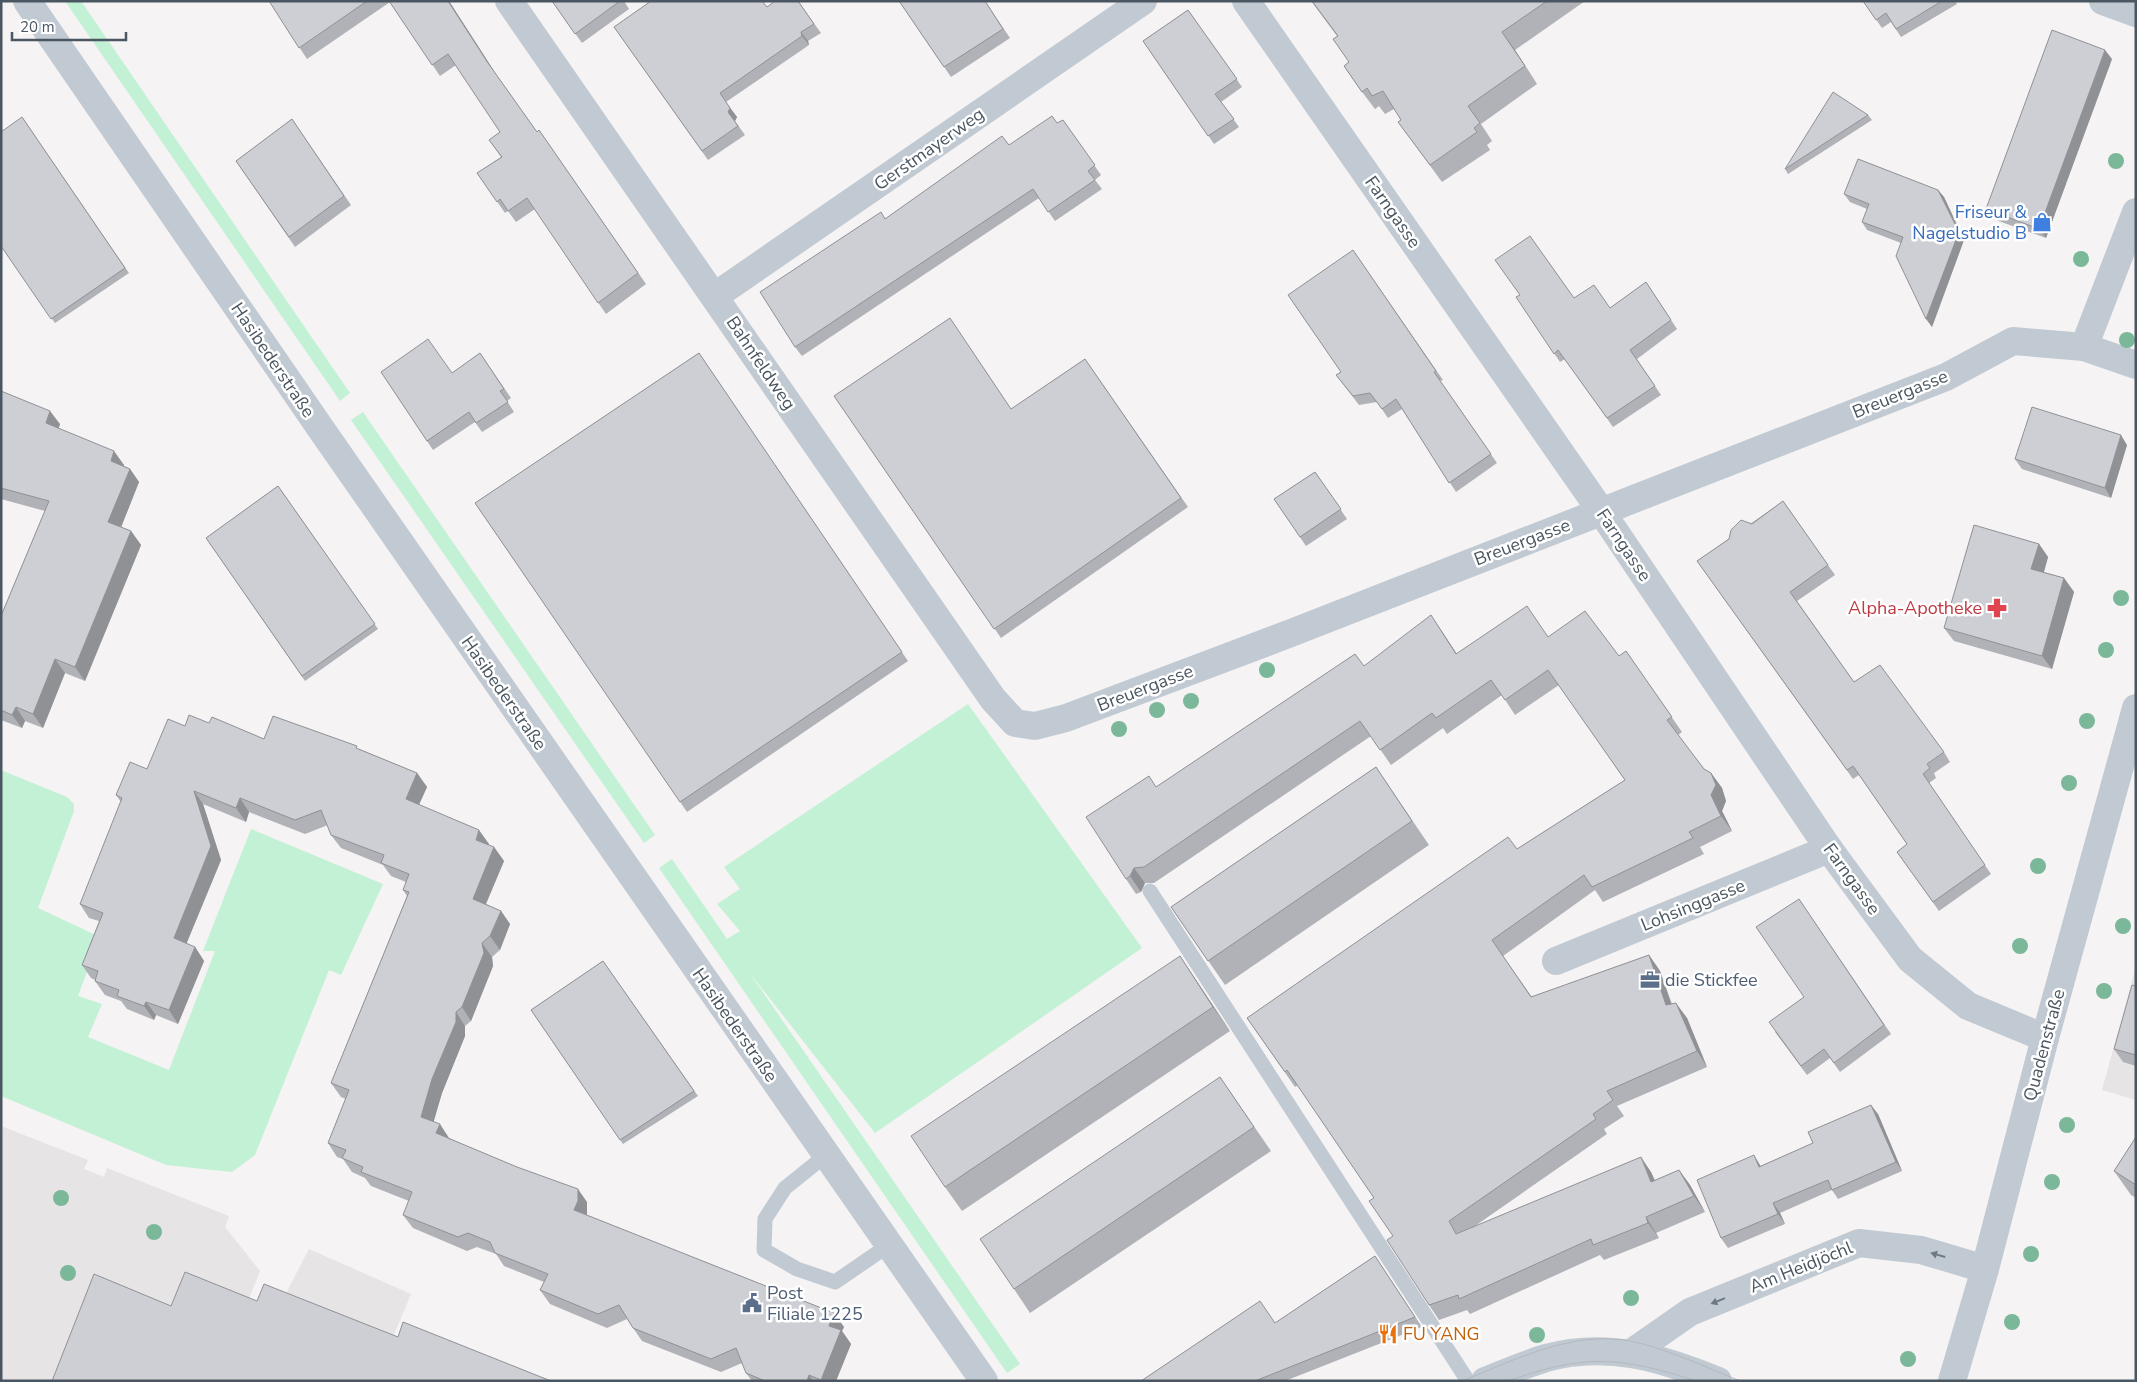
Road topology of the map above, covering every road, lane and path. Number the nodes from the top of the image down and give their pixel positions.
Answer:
1 (27, 1) edge
2 (509, 1) edge
3 (1142, 1) edge
4 (1246, 1) edge
5 (2103, 1) edge
6 (2136, 14) edge
7 (2136, 212) edge
8 (715, 296) junction
9 (2084, 347) junction
10 (2136, 365) edge
11 (1601, 511) junction
12 (2136, 708) edge
13 (1015, 723) joint
14 (2132, 738) edge
15 (1829, 849) junction
16 (1150, 891) edge
17 (1556, 962) dead end
18 (2045, 1038) junction
19 (826, 1155) junction
20 (888, 1244) junction
21 (1985, 1269) junction
22 (1631, 1353) junction
23 (984, 1381) edge
24 (1468, 1381) edge
25 (1485, 1381) edge
26 (1718, 1381) edge
27 (1952, 1381) edge

1 - 19 street, Hasibederstraße
2 - 8 street, Bahnfeldweg
3 - 8 street, Gerstmayerweg
4 - 11 street, Farngasse
5 - 6 street
7 - 9 street
8 - 13 street, Bahnfeldweg
9 - 10 street, Breuergasse
9 - 11 street, Breuergasse
11 - 13 street, Breuergasse
11 - 15 street, Farngasse
12 - 14 street, Quadenstraße
14 - 18 street, Quadenstraße
15 - 17 street, Lohsinggasse
15 - 18 street, Farngasse
16 - 24 lane
18 - 21 street, Quadenstraße
19 - 20 street, Hasibederstraße
19 - 20 lane
20 - 23 street, Hasibederstraße
21 -> 22 street, Am Heidjöchl
21 - 27 street, Quadenstraße
22 - 25 street
22 - 26 street

